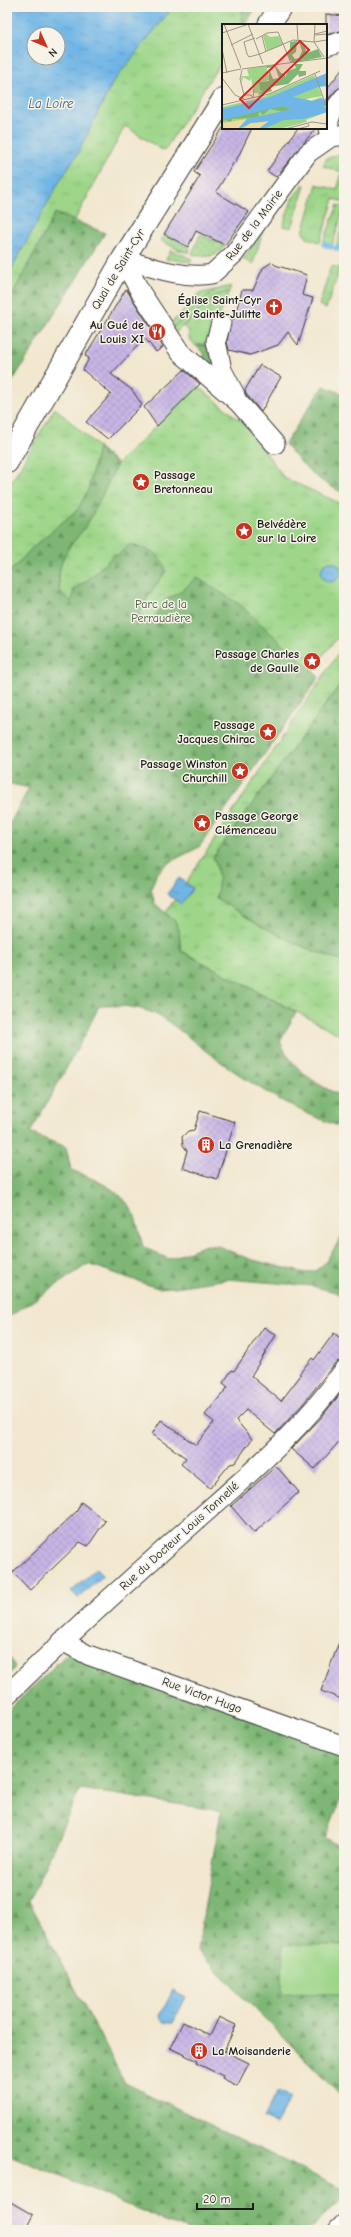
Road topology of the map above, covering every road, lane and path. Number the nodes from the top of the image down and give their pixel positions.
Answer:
1 (280, 7) edge
2 (270, 24) edge
3 (344, 41) edge
4 (327, 46) edge
5 (344, 97) edge
6 (222, 103) edge
7 (337, 136) edge
8 (123, 259) junction
9 (221, 323) dead end
10 (238, 402) junction
11 (275, 444) dead end
12 (7, 462) edge
13 (344, 1370) edge
14 (62, 1641) junction
15 (7, 1695) edge
16 (344, 1746) edge
17 (344, 2224) edge
18 (338, 2230) edge

1 - 2 main road
3 - 4 street
5 - 7 street
6 - 8 main road, Quai de Saint-Cyr
7 - 8 street, Rue de la Mairie
8 - 10 street
8 - 12 main road, Quai de Saint-Cyr
9 - 10 street
10 - 11 street
13 - 14 street, Rue du Docteur Louis Tonnellé
14 - 15 street, Rue du Docteur Louis Tonnellé
14 - 16 street, Rue Victor Hugo
17 - 18 street

